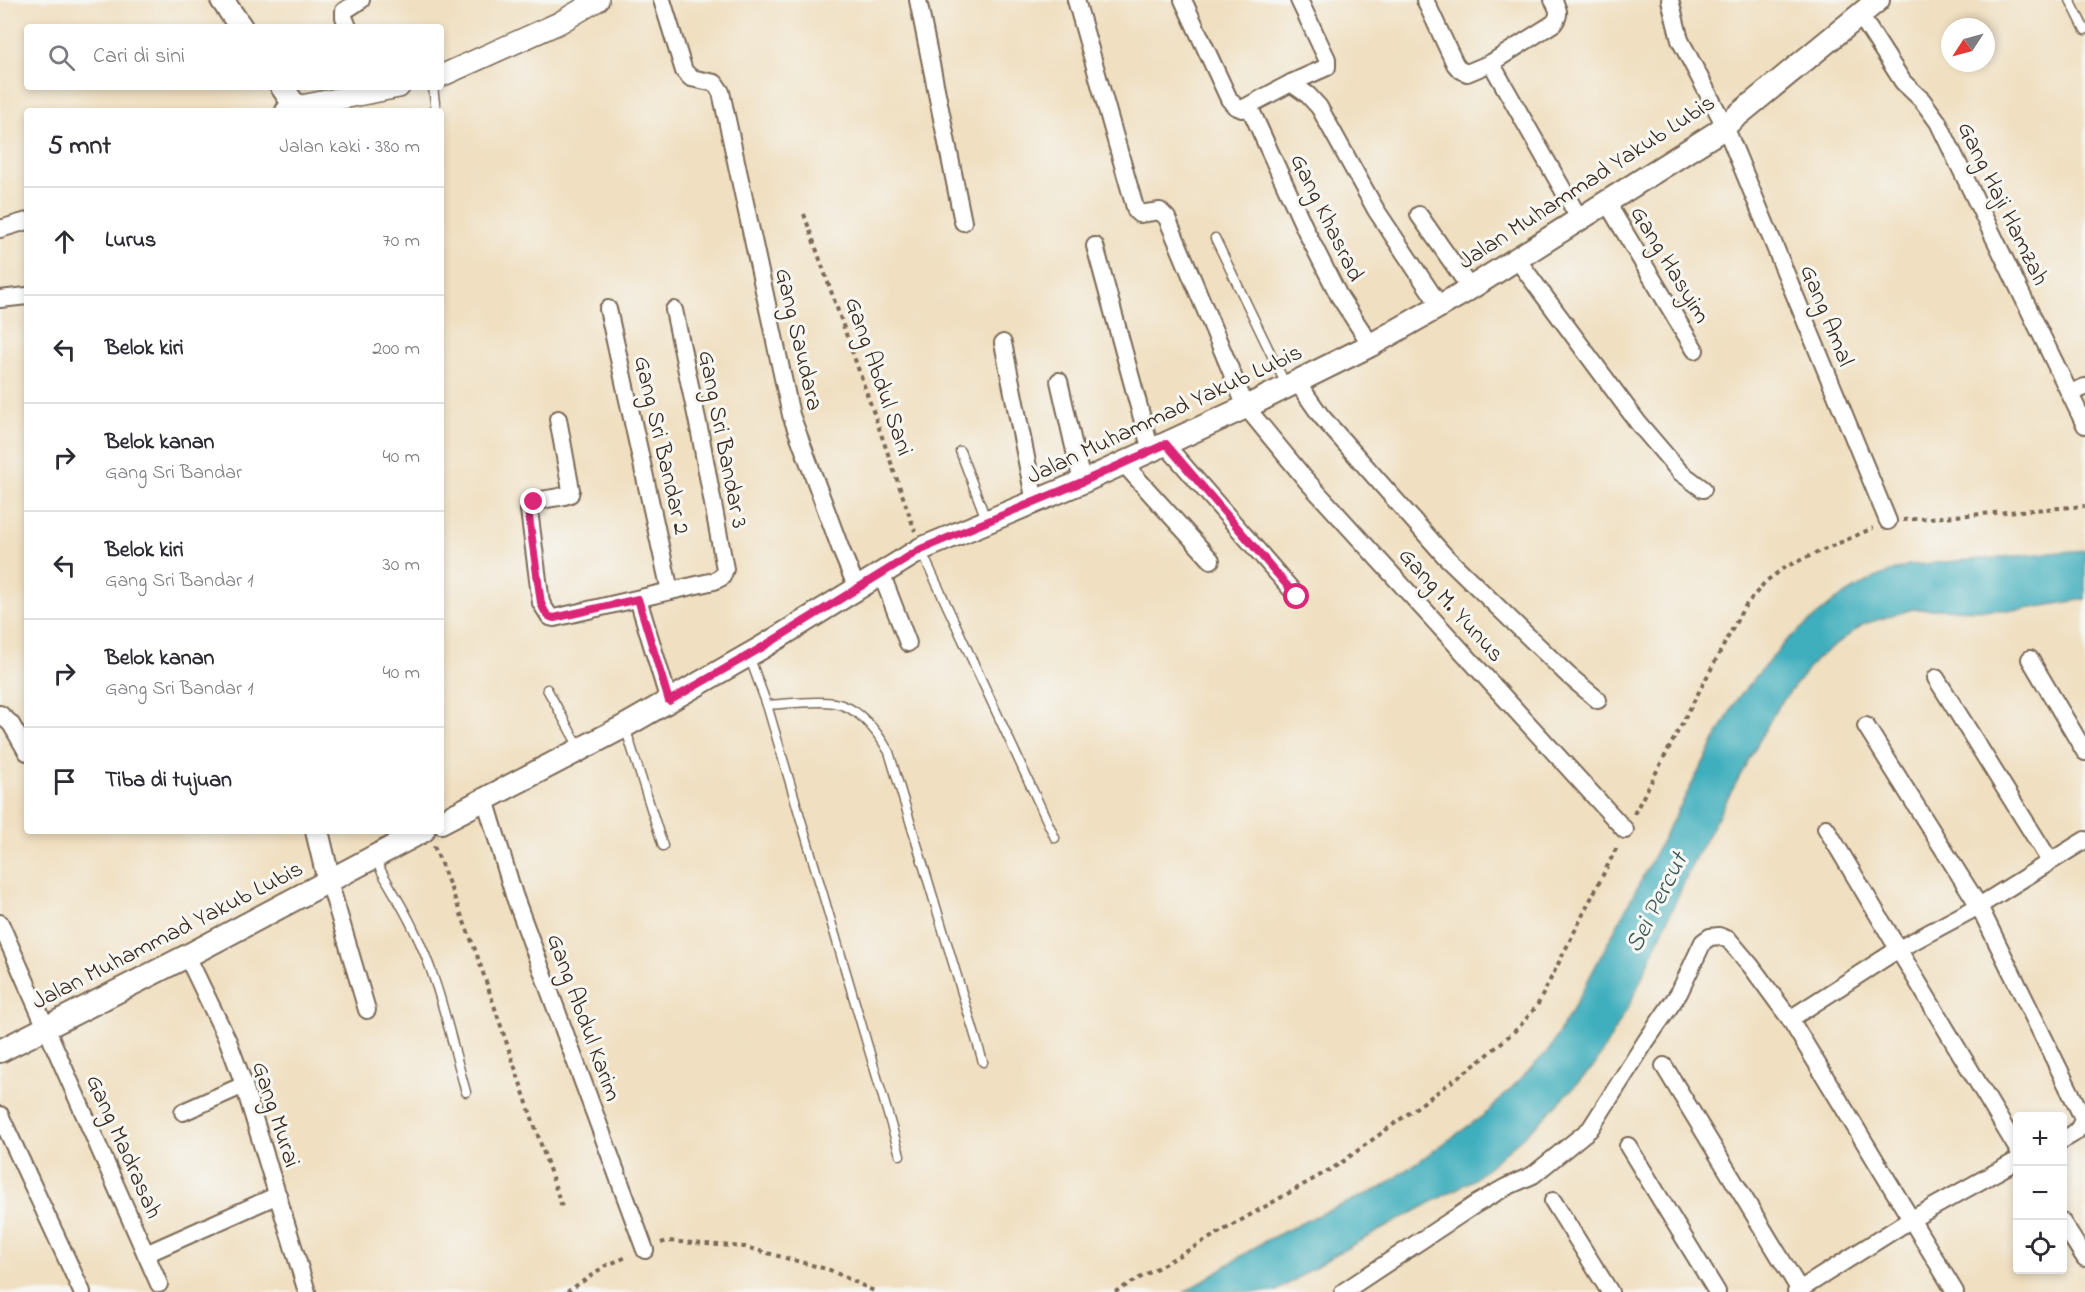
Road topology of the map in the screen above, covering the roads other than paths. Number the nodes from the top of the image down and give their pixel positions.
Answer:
1 (222, 0) edge
2 (361, 0) edge
3 (598, 0) edge
4 (662, 0) edge
5 (918, 0) edge
6 (1076, 0) edge
7 (1183, 0) edge
8 (1299, 0) edge
9 (1425, 0) edge
10 (1553, 0) edge
11 (1670, 0) edge
12 (1878, 0) edge
13 (2070, 0) edge
14 (1860, 15) junction
15 (239, 24) edge
16 (347, 24) edge
17 (2085, 30) edge
18 (1491, 63) junction
19 (444, 75) edge
20 (1291, 83) junction
21 (283, 90) edge
22 (380, 90) edge
23 (433, 90) edge
24 (1248, 106) junction
25 (291, 108) edge
26 (296, 108) edge
27 (436, 108) edge
28 (1725, 126) junction
29 (1606, 201) junction
30 (1419, 215) dead end
31 (1579, 218) junction
32 (24, 222) edge
33 (963, 222) dead end
34 (0, 229) edge
35 (1215, 238) dead end
36 (1095, 246) dead end
37 (1516, 258) junction
38 (1470, 288) junction
39 (24, 296) edge
40 (0, 298) edge
41 (1440, 306) junction
42 (608, 309) dead end
43 (674, 310) dead end
44 (1003, 343) dead end
45 (1371, 345) junction
46 (1695, 350) dead end
47 (1059, 381) dead end
48 (1292, 385) junction
49 (2077, 390) edge
50 (1246, 408) junction
51 (558, 419) dead end
52 (2085, 425) edge
53 (1159, 448) junction
54 (960, 451) dead end
55 (1124, 464) junction
56 (1082, 482) junction
57 (1703, 489) dead end
58 (1035, 502) junction
59 (987, 522) junction
60 (1888, 522) road end
61 (921, 549) junction
62 (1211, 560) dead end
63 (881, 573) junction
64 (857, 588) junction
65 (670, 591) junction
66 (1297, 597) dead end
67 (638, 599) junction
68 (908, 643) dead end
69 (749, 655) junction
70 (2030, 659) dead end
71 (1936, 678) dead end
72 (547, 690) dead end
73 (1598, 700) dead end
74 (669, 701) junction
75 (767, 705) junction
76 (0, 714) edge
77 (625, 726) junction
78 (1866, 726) dead end
79 (24, 747) edge
80 (580, 749) junction
81 (2085, 752) edge
82 (484, 799) junction
83 (444, 815) edge
84 (1826, 828) dead end
85 (1625, 830) road end
86 (318, 834) edge
87 (417, 834) edge
88 (1055, 838) dead end
89 (2085, 840) edge
90 (663, 846) dead end
91 (374, 857) junction
92 (2050, 861) junction
93 (329, 881) junction
94 (1979, 906) junction
95 (0, 923) edge
96 (1897, 950) junction
97 (187, 956) junction
98 (367, 1010) dead end
99 (1790, 1019) junction
100 (47, 1027) junction
101 (1, 1047) edge
102 (983, 1062) dead end
103 (1664, 1066) dead end
104 (244, 1085) junction
105 (466, 1092) dead end
106 (183, 1112) dead end
107 (0, 1115) edge
108 (2067, 1138) edge
109 (2013, 1142) edge
110 (1628, 1146) dead end
111 (900, 1155) dead end
112 (2013, 1163) edge
113 (278, 1195) junction
114 (1553, 1201) dead end
115 (1910, 1220) junction
116 (2067, 1230) edge
117 (645, 1250) road end
118 (146, 1254) junction
119 (2085, 1258) edge
120 (159, 1284) dead end
121 (1799, 1291) edge
122 (82, 1292) edge
123 (307, 1292) edge
124 (1343, 1292) edge
125 (1610, 1292) edge
126 (1717, 1292) edge
127 (1955, 1292) edge

1 - 15 main road
2 - 16 street
3 - 19 street
4 - 64 street, Gang Saudara
5 - 33 street
6 - 50 street, Gang M. Yunus
7 - 24 street
8 - 20 street
9 - 18 street
10 - 18 street
11 - 28 street, Gang Amal
12 - 14 main road, Jalan Muhammad Yakub Lubis
13 - 17 lane
14 - 28 main road, Jalan Muhammad Yakub Lubis
14 - 49 street, Gang Haji Hamzah
18 - 31 street
20 - 24 street
20 - 41 street
21 - 25 main road
22 - 26 street
23 - 27 lane
24 - 45 street, Gang Khasrad
28 - 29 main road, Jalan Muhammad Yakub Lubis
28 - 60 street, Gang Amal
29 - 31 main road, Jalan Muhammad Yakub Lubis
29 - 46 street, Gang Hasyim
30 - 38 street
31 - 37 main road, Jalan Muhammad Yakub Lubis
32 - 34 street
35 - 48 lane
36 - 53 street
37 - 38 main road, Jalan Muhammad Yakub Lubis
37 - 57 street
38 - 41 main road, Jalan Muhammad Yakub Lubis
39 - 40 street
41 - 45 main road, Jalan Muhammad Yakub Lubis
42 - 65 street, Gang Sri Bandar 2
43 - 65 street, Gang Sri Bandar 3
44 - 58 street
45 - 48 main road, Jalan Muhammad Yakub Lubis
47 - 56 street
48 - 50 main road, Jalan Muhammad Yakub Lubis
48 - 73 street
49 - 52 street, Gang Haji Hamzah
50 - 53 main road, Jalan Muhammad Yakub Lubis
50 - 85 street, Gang M. Yunus
51 - 67 street
53 - 55 main road, Jalan Muhammad Yakub Lubis
53 - 66 street
54 - 59 lane
55 - 56 main road, Jalan Muhammad Yakub Lubis
55 - 62 street
56 - 58 main road, Jalan Muhammad Yakub Lubis
58 - 59 main road, Jalan Muhammad Yakub Lubis
59 - 61 main road, Jalan Muhammad Yakub Lubis
61 - 63 main road, Jalan Muhammad Yakub Lubis
61 - 88 lane
63 - 64 main road, Jalan Muhammad Yakub Lubis
63 - 68 street
64 - 69 main road, Jalan Muhammad Yakub Lubis
65 - 67 street
67 - 74 street
69 - 74 main road, Jalan Muhammad Yakub Lubis
69 - 75 lane
70 - 81 street
71 - 92 street
72 - 80 lane
74 - 77 main road, Jalan Muhammad Yakub Lubis
75 - 102 lane
75 - 111 lane
76 - 79 street
77 - 80 main road, Jalan Muhammad Yakub Lubis
77 - 90 lane
78 - 94 street
80 - 82 main road, Jalan Muhammad Yakub Lubis
82 - 83 main road, Jalan Muhammad Yakub Lubis
82 - 117 street, Gang Abdul Karim
84 - 96 street
86 - 93 main road
87 - 91 main road, Jalan Muhammad Yakub Lubis
89 - 92 street
91 - 93 main road, Jalan Muhammad Yakub Lubis
91 - 105 lane
92 - 94 street
93 - 97 main road, Jalan Muhammad Yakub Lubis
93 - 98 street
94 - 96 street
94 - 108 street
95 - 100 street, Gang Madrasah
96 - 99 street
96 - 109 street
97 - 100 main road, Jalan Muhammad Yakub Lubis
97 - 104 street, Gang Murai
99 - 115 street
99 - 124 street
100 - 101 main road, Jalan Muhammad Yakub Lubis
100 - 118 street, Gang Madrasah
103 - 121 street
104 - 106 street
104 - 113 street, Gang Murai
107 - 122 street
110 - 126 street
112 - 115 street
113 - 118 street
113 - 123 street, Gang Murai
114 - 125 street
115 - 121 street
115 - 127 street
116 - 119 street
118 - 120 street, Gang Madrasah

